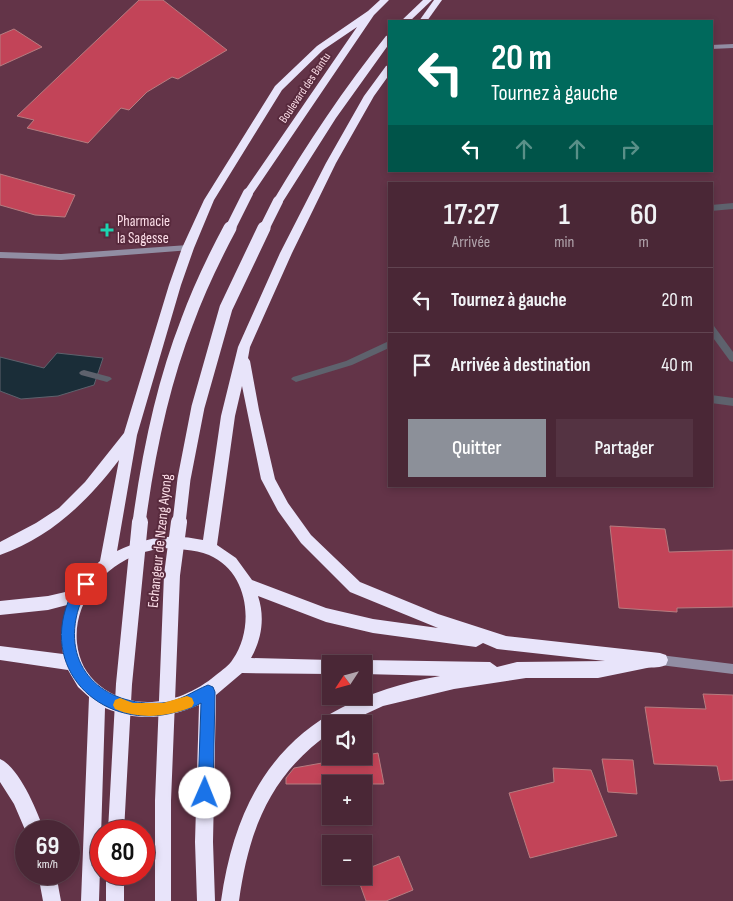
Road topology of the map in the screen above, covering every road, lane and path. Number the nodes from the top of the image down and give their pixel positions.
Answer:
1 (385, 0) edge
2 (428, 0) edge
3 (438, 0) edge
4 (371, 13) junction
5 (406, 20) edge
6 (424, 20) edge
7 (388, 39) edge
8 (733, 46) edge
9 (713, 47) edge
10 (388, 69) edge
11 (248, 193) joint
12 (188, 248) junction
13 (0, 255) edge
14 (243, 354) junction
15 (130, 435) junction
16 (0, 549) edge
17 (209, 549) junction
18 (107, 564) junction
19 (248, 585) junction
20 (77, 596) junction
21 (0, 608) edge
22 (506, 644) junction
23 (0, 653) edge
24 (660, 660) junction
25 (72, 663) junction
26 (239, 665) junction
27 (322, 667) edge
28 (372, 667) edge
29 (733, 669) edge
30 (526, 670) junction
31 (208, 692) junction
32 (97, 693) junction
33 (0, 768) edge
34 (31, 820) edge
35 (117, 820) edge
36 (50, 885) edge
37 (116, 885) edge
38 (52, 901) edge
39 (90, 901) edge
40 (115, 901) edge
41 (163, 901) edge
42 (206, 901) edge
43 (230, 901) edge

1 - 4 highway, Boulevard des Bantu
2 - 5 highway
3 - 6 highway
4 - 11 highway, Boulevard des Bantu
4 - 12 highway
7 - 41 highway, Echangeur de Nzeng Ayong, bridge
8 - 9 street
10 - 14 highway
11 - 35 highway, Echangeur de Nzeng Ayong, bridge
12 - 13 street
12 - 15 highway
14 - 17 highway
14 - 22 highway
15 - 16 highway
15 - 18 highway
17 - 18 highway
17 - 19 highway
18 - 20 highway
19 - 22 highway
19 - 26 highway
20 - 21 highway
20 - 25 highway
22 - 24 highway
23 - 25 highway
24 - 29 street
24 - 30 highway
25 - 32 highway
26 - 27 highway
26 - 31 highway
28 - 30 highway
30 - 43 highway
31 - 32 highway
31 - 42 highway
32 - 39 highway
33 - 34 highway
36 - 38 highway
37 - 40 highway

